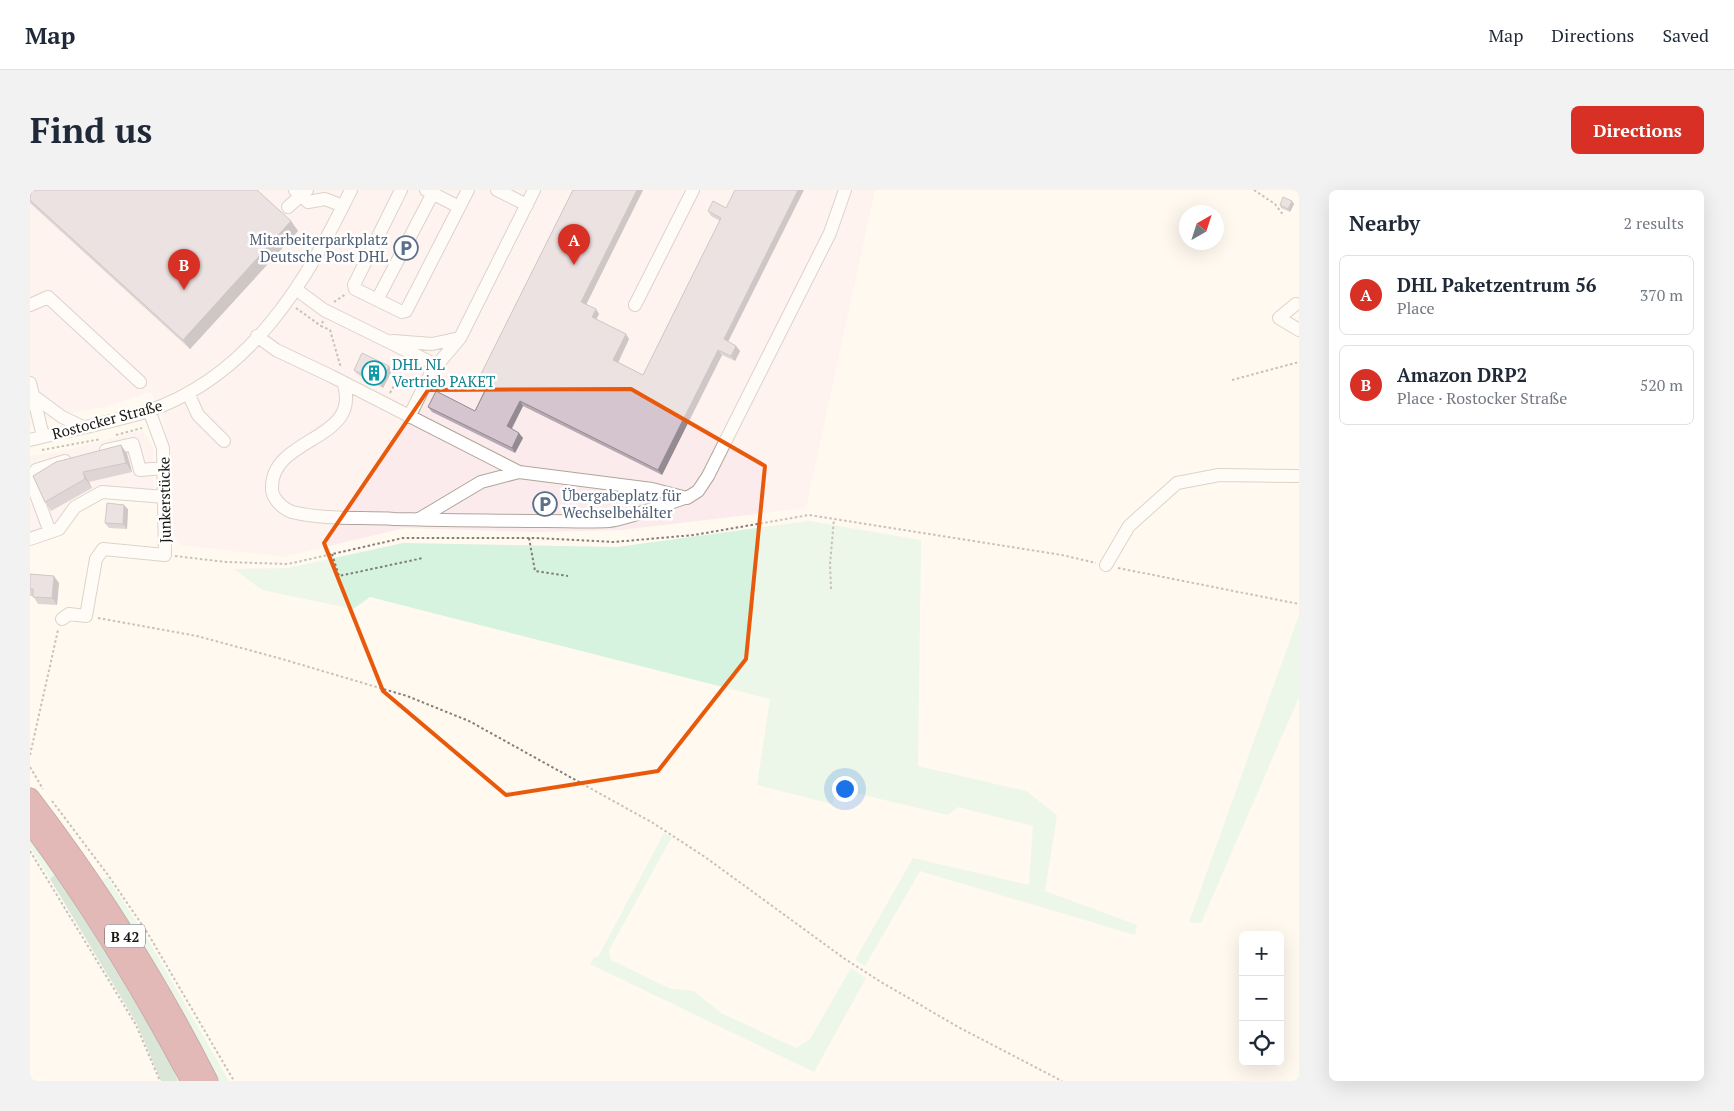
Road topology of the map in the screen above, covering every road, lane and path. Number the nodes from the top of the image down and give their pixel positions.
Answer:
1 (327, 190) edge
2 (401, 190) edge
3 (468, 190) edge
4 (497, 190) edge
5 (534, 190) edge
6 (692, 190) edge
7 (846, 190) edge
8 (1254, 190) edge
9 (300, 191) edge
10 (429, 192) edge
11 (347, 198) edge
12 (527, 204) junction
13 (288, 207) dead end
14 (459, 207) junction
15 (1284, 216) dead end
16 (355, 289) junction
17 (297, 290) junction
18 (377, 300) junction
19 (288, 302) junction
20 (1296, 304) dead end
21 (30, 305) edge
22 (635, 305) dead end
23 (327, 311) junction
24 (321, 326) junction
25 (1299, 330) edge
26 (258, 336) junction
27 (460, 338) junction
28 (385, 340) junction
29 (1299, 362) edge
30 (436, 366) junction
31 (346, 377) junction
32 (1232, 380) dead end
33 (140, 382) dead end
34 (30, 383) edge
35 (385, 391) dead end
36 (188, 393) junction
37 (421, 394) junction
38 (35, 397) junction
39 (149, 410) junction
40 (409, 417) junction
41 (156, 426) junction
42 (83, 427) junction
43 (43, 436) junction
44 (112, 436) dead end
45 (104, 438) dead end
46 (30, 440) edge
47 (224, 441) dead end
48 (39, 450) dead end
49 (95, 453) edge
50 (76, 458) edge
51 (165, 468) junction
52 (519, 472) junction
53 (1299, 476) edge
54 (165, 497) junction
55 (686, 498) junction
56 (834, 519) junction
57 (419, 520) junction
58 (50, 532) junction
59 (529, 538) junction
60 (30, 539) edge
61 (332, 554) junction
62 (165, 555) junction
63 (423, 558) dead end
64 (1106, 565) junction
65 (568, 576) dead end
66 (831, 589) dead end
67 (1299, 604) edge
68 (86, 616) junction
69 (62, 619) joint
70 (30, 755) edge
71 (30, 767) edge
72 (38, 796) edge
73 (51, 800) dead end
74 (30, 823) edge
75 (30, 851) edge
76 (160, 1081) edge
77 (191, 1081) edge
78 (208, 1081) edge
79 (234, 1081) edge
80 (1062, 1081) edge

1 - 11 street
2 - 16 street
3 - 14 street
4 - 12 street
5 - 12 street
6 - 22 street
7 - 55 street
8 - 15 path
9 - 11 street
9 - 13 street
10 - 14 street
10 - 18 street
11 - 17 street, Rostocker Straße
12 - 27 street
14 - 18 street
16 - 18 street
16 - 23 path
17 - 19 street, Rostocker Straße
17 - 23 street
19 - 24 path
19 - 26 street, Rostocker Straße
20 - 25 street
21 - 33 street
23 - 24 path
23 - 28 street
24 - 31 path
26 - 31 street
26 - 36 street, Rostocker Straße
27 - 28 street
27 - 30 street
28 - 30 street
29 - 32 path
30 - 37 street
31 - 40 street
31 - 57 street
34 - 38 street
35 - 37 path
36 - 39 street, Rostocker Straße
36 - 47 street
37 - 40 street
38 - 42 street
38 - 43 street
39 - 41 street, Junkerstücke
39 - 42 street, Rostocker Straße
40 - 52 street
41 - 44 path
41 - 51 street, Junkerstücke
42 - 43 street, Rostocker Straße
43 - 46 street, Rostocker Straße
45 - 48 path
49 - 51 street
50 - 58 street
51 - 54 street, Junkerstücke
52 - 55 street
52 - 57 street
53 - 64 street
54 - 58 street
54 - 62 street, Junkerstücke
55 - 57 street
56 - 59 path
56 - 64 path
56 - 66 path
58 - 60 street
59 - 61 path
59 - 65 path
61 - 62 path
61 - 63 path
62 - 68 street, Junkerstücke
64 - 67 path
68 - 69 street
68 - 80 path
69 - 70 path
71 - 72 path
72 - 78 highway, B 42
73 - 79 path
74 - 77 highway, B 42
75 - 76 path

